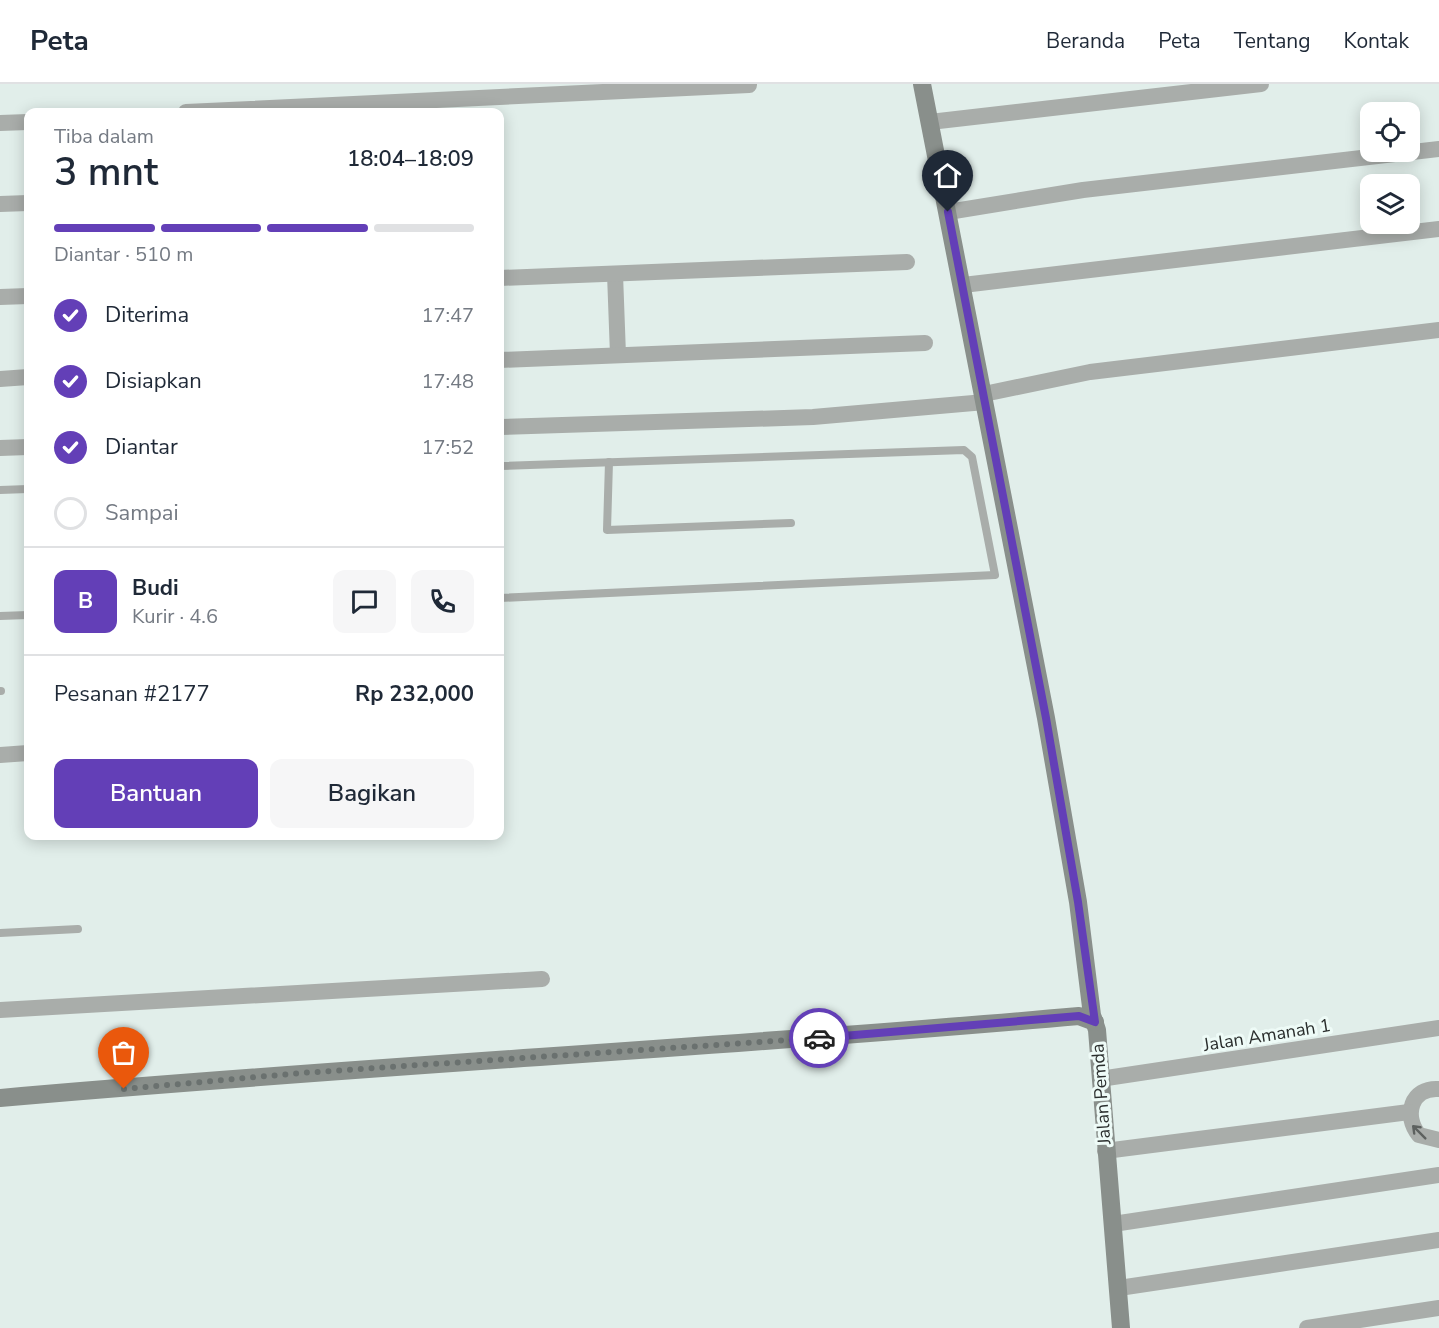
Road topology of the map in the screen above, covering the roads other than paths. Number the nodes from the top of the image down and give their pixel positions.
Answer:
1 (922, 84) edge
2 (1261, 84) edge
3 (749, 85) edge
4 (269, 108) edge
5 (24, 122) edge
6 (930, 122) junction
7 (0, 123) edge
8 (1439, 149) edge
9 (24, 203) edge
10 (0, 204) edge
11 (948, 212) junction
12 (1439, 229) edge
13 (907, 262) dead end
14 (615, 274) junction
15 (504, 278) edge
16 (963, 285) junction
17 (24, 296) edge
18 (0, 297) edge
19 (1439, 330) edge
20 (925, 343) dead end
21 (618, 355) junction
22 (504, 360) edge
23 (24, 377) edge
24 (0, 379) edge
25 (985, 398) junction
26 (504, 427) edge
27 (24, 447) edge
28 (0, 448) edge
29 (609, 462) junction
30 (504, 466) edge
31 (24, 489) edge
32 (0, 490) edge
33 (791, 523) dead end
34 (504, 598) edge
35 (24, 615) edge
36 (0, 616) edge
37 (24, 753) edge
38 (0, 755) edge
39 (78, 929) dead end
40 (0, 933) edge
41 (542, 979) dead end
42 (0, 1010) edge
43 (1095, 1022) junction
44 (1439, 1028) edge
45 (1100, 1079) junction
46 (1439, 1089) edge
47 (0, 1098) edge
48 (1409, 1112) junction
49 (1439, 1140) edge
50 (1105, 1151) junction
51 (1439, 1175) edge
52 (1113, 1224) junction
53 (1439, 1240) edge
54 (1119, 1288) junction
55 (1439, 1308) edge
56 (1121, 1328) edge
57 (1307, 1328) edge

1 - 6 street, Jalan Pemda
2 - 6 street
3 - 4 street
5 - 7 street
6 - 11 street, Jalan Pemda
8 - 11 street
9 - 10 street
11 - 16 street, Jalan Pemda
12 - 16 street
13 - 14 street
14 - 15 street
14 - 21 street
16 - 25 street, Jalan Pemda
17 - 18 street
19 - 25 street
20 - 21 street
21 - 22 street
23 - 24 street
25 - 26 street
25 - 43 street, Jalan Pemda
27 - 28 street
29 - 30 lane
29 - 33 lane
29 - 34 lane
31 - 32 lane
35 - 36 lane
37 - 38 street
39 - 40 lane
41 - 42 street
43 - 45 street, Jalan Pemda
43 - 47 street
44 - 45 street, Jalan Amanah 1
45 - 50 street, Jalan Pemda
46 - 48 street
49 -> 48 street
48 - 50 street
50 - 52 street, Jalan Pemda
51 - 52 street
52 - 54 street, Jalan Pemda
53 - 54 street
54 - 56 street, Jalan Pemda
55 - 57 street

